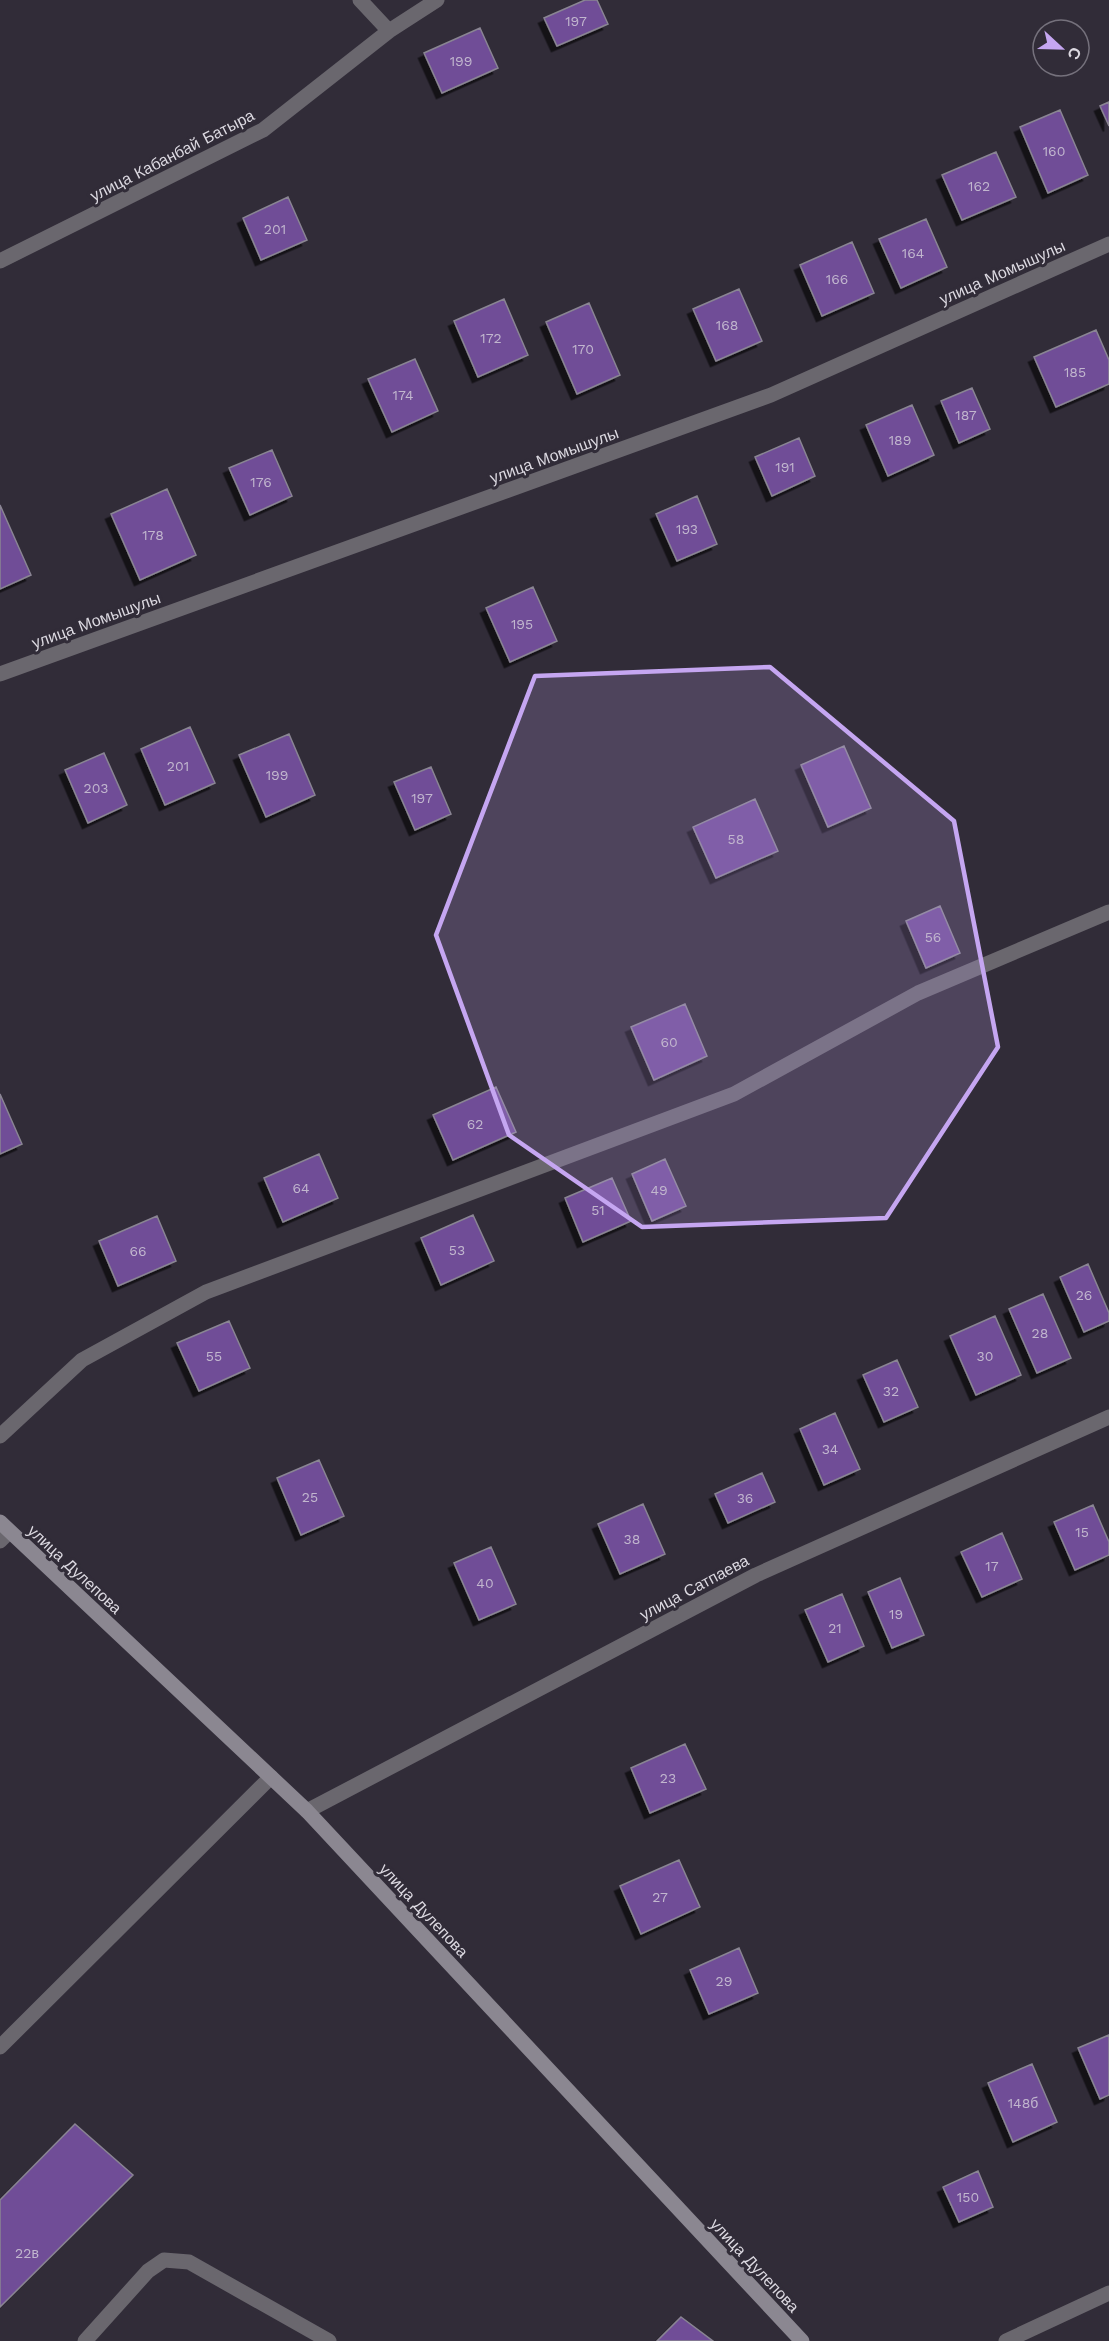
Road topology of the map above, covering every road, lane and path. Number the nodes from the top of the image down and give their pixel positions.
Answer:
1 (360, 0) edge
2 (437, 0) edge
3 (389, 31) junction
4 (1109, 244) edge
5 (0, 261) edge
6 (0, 674) edge
7 (1109, 912) edge
8 (1109, 1416) edge
9 (0, 1436) edge
10 (3, 1531) edge
11 (271, 1777) junction
12 (307, 1811) junction
13 (0, 2047) edge
14 (1109, 2293) edge
15 (85, 2341) edge
16 (329, 2341) edge
17 (802, 2341) edge
18 (1006, 2341) edge

1 - 3 street
2 - 3 street, улица Кабанбай Батыра
3 - 5 street, улица Кабанбай Батыра
4 - 6 street, улица Момышулы
7 - 9 street
8 - 12 street, улица Сатпаева
10 - 11 street, улица Дулепова
11 - 12 street, улица Дулепова
11 - 13 street
12 - 17 street, улица Дулепова
14 - 18 street
15 - 16 street

